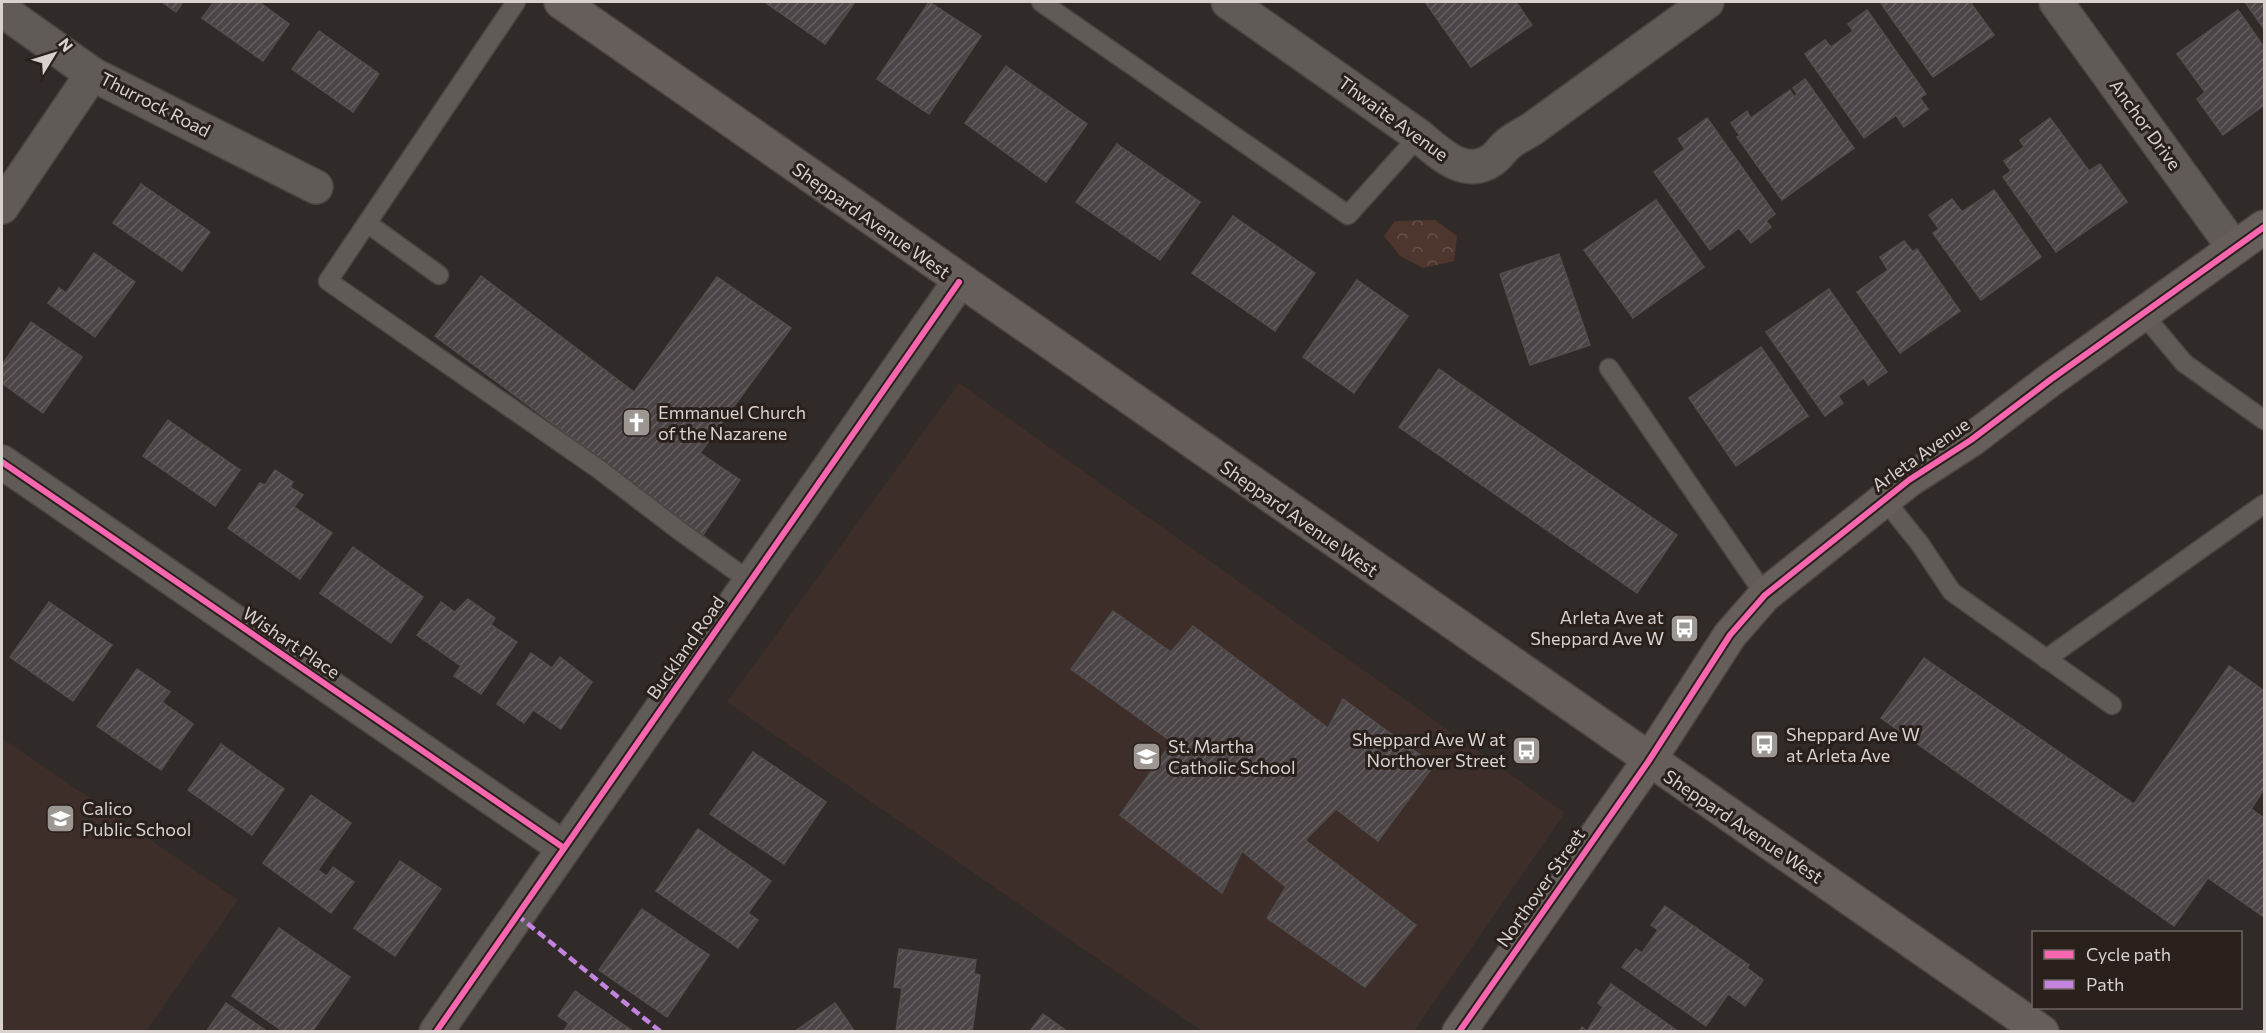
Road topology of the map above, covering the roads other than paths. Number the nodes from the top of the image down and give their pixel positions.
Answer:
1 (516, 2) edge
2 (561, 2) edge
3 (1042, 2) edge
4 (1228, 2) edge
5 (1707, 2) edge
6 (2056, 2) edge
7 (2, 10) edge
8 (92, 74) junction
9 (1419, 136) junction
10 (316, 187) dead end
11 (2, 207) edge
12 (367, 223) junction
13 (2265, 227) edge
14 (2234, 248) junction
15 (439, 275) dead end
16 (958, 282) junction
17 (2143, 314) junction
18 (1609, 368) dead end
19 (2265, 420) edge
20 (2, 462) edge
21 (1884, 498) junction
22 (2265, 504) edge
23 (751, 582) junction
24 (1765, 595) junction
25 (2046, 659) junction
26 (2112, 705) dead end
27 (1648, 762) junction
28 (564, 848) junction
29 (436, 1032) edge
30 (1459, 1032) edge
31 (2042, 1032) edge

1 - 12 lane
2 - 16 main road, Sheppard Avenue West
3 - 9 lane
4 - 9 street, Thwaite Avenue
5 - 9 street, Thwaite Avenue
6 - 14 street, Anchor Drive
7 - 8 street, Thurrock Road
8 - 10 street, Thurrock Road
8 - 11 street
12 - 15 lane
12 - 23 lane
13 - 14 main road, Arleta Avenue
14 - 17 main road, Arleta Avenue
16 - 23 street, Buckland Road
16 - 27 main road, Sheppard Avenue West
17 - 19 lane
17 - 21 main road, Arleta Avenue
18 - 24 lane
20 - 28 street, Wishart Place
21 - 24 main road, Arleta Avenue
21 - 25 lane
22 - 25 lane
23 - 28 street, Buckland Road
24 - 27 main road, Arleta Avenue
25 - 26 lane
27 - 30 main road, Northover Street
27 - 31 main road, Sheppard Avenue West
28 - 29 street, Buckland Road

